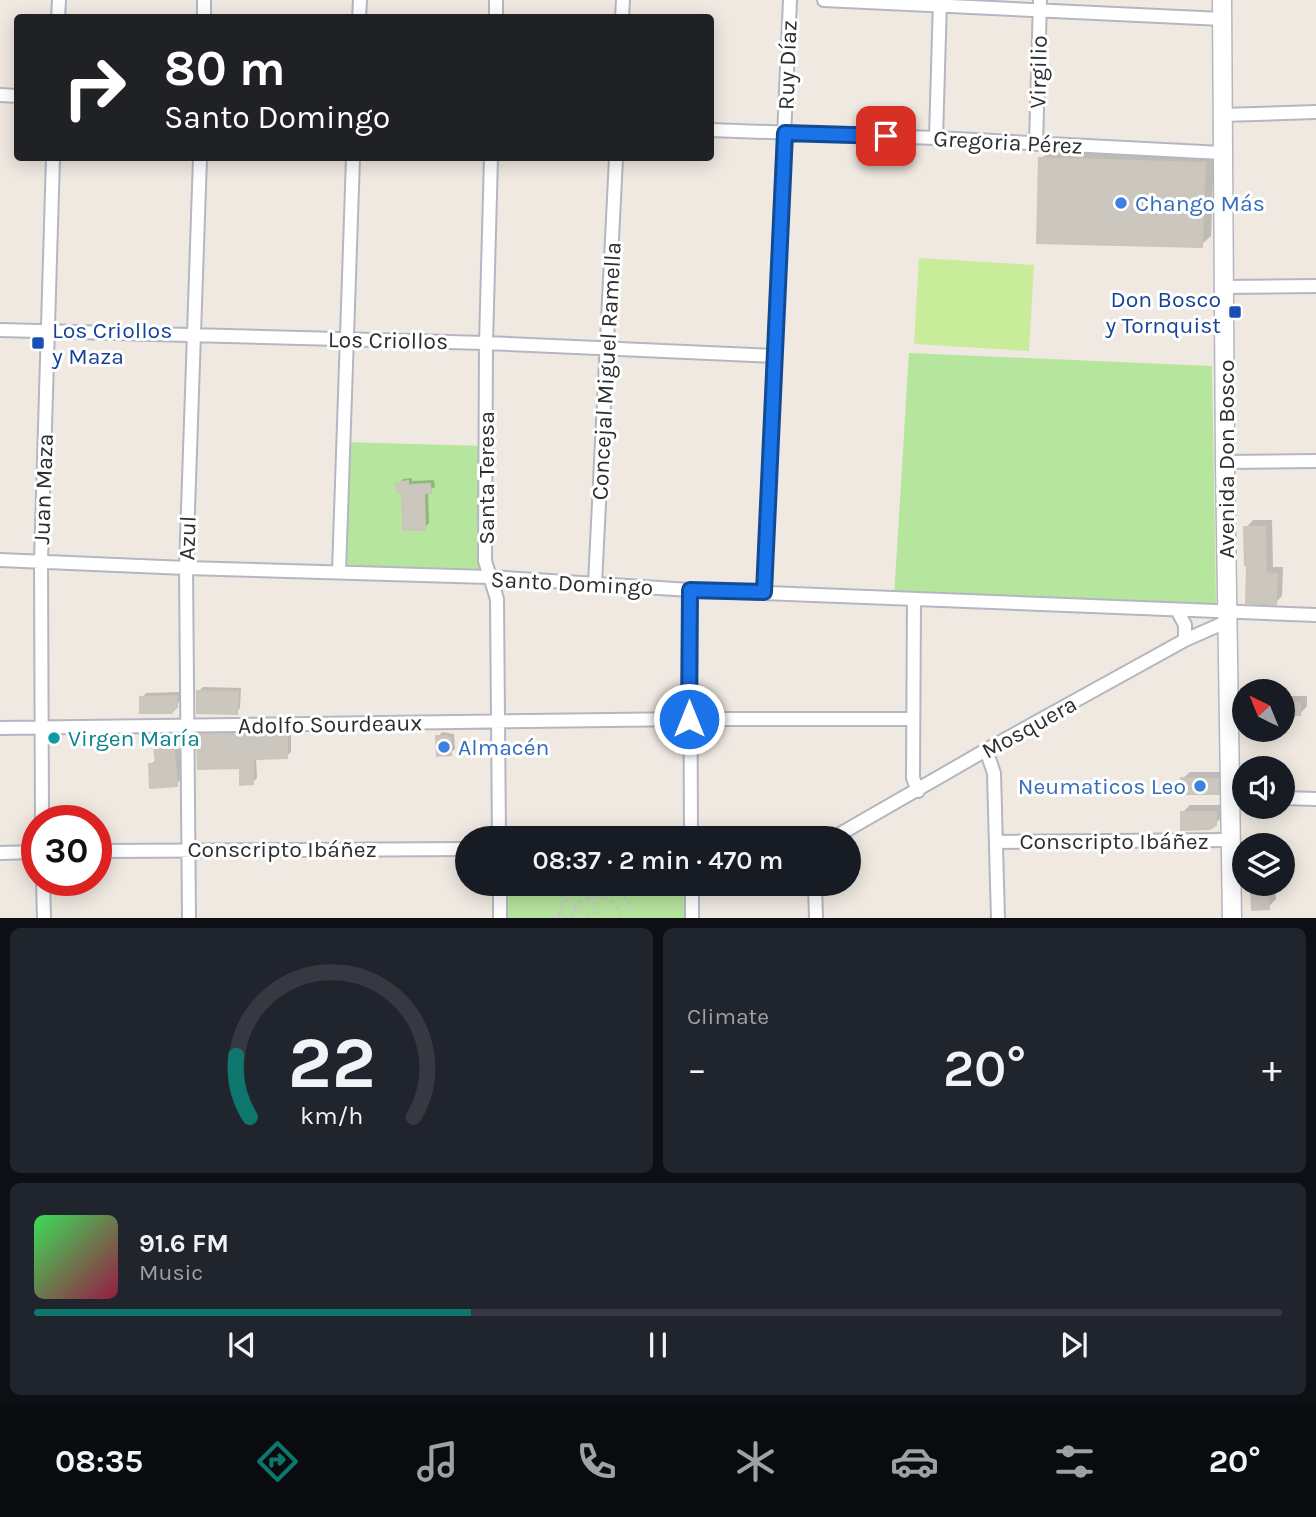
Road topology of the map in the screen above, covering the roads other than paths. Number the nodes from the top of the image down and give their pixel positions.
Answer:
1 (790, 0) edge
2 (824, 0) edge
3 (1222, 0) edge
4 (940, 2) edge
5 (1039, 5) edge
6 (1222, 19) junction
7 (1316, 112) edge
8 (1222, 114) junction
9 (714, 130) edge
10 (785, 133) junction
11 (936, 138) junction
12 (1036, 144) junction
13 (1222, 153) junction
14 (53, 161) edge
15 (200, 161) edge
16 (353, 161) edge
17 (491, 161) edge
18 (616, 161) edge
19 (1316, 286) edge
20 (1225, 287) junction
21 (0, 330) edge
22 (49, 332) junction
23 (194, 336) junction
24 (347, 339) junction
25 (486, 343) junction
26 (608, 349) junction
27 (775, 356) junction
28 (1316, 461) edge
29 (1225, 462) junction
30 (0, 560) edge
31 (41, 561) junction
32 (186, 568) junction
33 (339, 572) junction
34 (489, 577) junction
35 (595, 584) junction
36 (690, 590) junction
37 (764, 592) junction
38 (914, 599) junction
39 (1177, 610) junction
40 (1316, 615) edge
41 (1228, 616) junction
42 (1185, 640) junction
43 (689, 719) junction
44 (912, 719) junction
45 (498, 722) junction
46 (188, 725) junction
47 (42, 727) junction
48 (0, 728) edge
49 (986, 750) junction
50 (1236, 756) edge
51 (918, 791) junction
52 (1295, 798) edge
53 (1316, 799) edge
54 (43, 805) edge
55 (1234, 819) edge
56 (499, 826) edge
57 (691, 826) edge
58 (855, 826) edge
59 (1231, 840) junction
60 (996, 842) junction
61 (189, 849) junction
62 (455, 849) edge
63 (112, 850) edge
64 (21, 852) edge
65 (0, 853) edge
66 (43, 896) edge
67 (500, 896) edge
68 (692, 896) edge
69 (815, 896) edge
70 (44, 918) edge
71 (190, 918) edge
72 (500, 918) edge
73 (692, 918) edge
74 (816, 918) edge
75 (998, 918) edge
76 (1232, 918) edge

1 - 10 street, Ruy Díaz
2 - 4 street
3 - 6 main road, Avenida Don Bosco
4 - 5 street
4 - 11 street
5 - 6 street
5 - 12 street, Virgilio
6 - 8 main road, Avenida Don Bosco
7 - 8 street
8 - 13 main road, Avenida Don Bosco
9 - 10 street, Gregoria Pérez
10 - 11 street, Gregoria Pérez
10 - 27 street, Ruy Díaz
11 - 12 street, Gregoria Pérez
12 - 13 street, Gregoria Pérez
13 - 20 main road, Avenida Don Bosco
14 - 22 street, Juan Maza
15 - 23 street, Azul
16 - 24 street
17 - 25 street, Santa Teresa
18 - 26 street, Concejal Miguel Ramella
19 - 20 street
20 - 29 main road, Avenida Don Bosco
21 - 22 street, Los Criollos
22 - 23 street, Los Criollos
22 - 31 street, Juan Maza
23 - 24 street, Los Criollos
23 - 32 street, Azul
24 - 25 street, Los Criollos
24 - 33 street
25 - 26 street, Los Criollos
25 - 34 street, Santa Teresa
26 - 27 street, Los Criollos
26 - 35 street, Concejal Miguel Ramella
27 - 37 street, Ruy Díaz
28 - 29 street
29 - 41 main road, Avenida Don Bosco
30 - 31 street, Santo Domingo
31 - 32 street, Santo Domingo
31 - 47 street, Juan Maza
32 - 33 street, Santo Domingo
32 - 46 street, Azul
33 - 34 street, Santo Domingo
34 - 35 street, Santo Domingo
34 - 45 street, Santa Teresa
35 - 36 street, Santo Domingo
36 - 37 street, Santo Domingo
36 - 43 street
37 - 38 street, Santo Domingo
38 - 39 street, Santo Domingo
38 - 44 street
39 - 41 street, Santo Domingo
39 - 42 street
40 - 41 street, Santo Domingo
41 - 42 street, Mosquera
41 - 50 main road, Avenida Don Bosco
42 - 49 street, Mosquera
43 - 44 street, Adolfo Sourdeaux
43 - 45 street, Adolfo Sourdeaux
43 - 57 street
44 - 51 street
45 - 46 street, Adolfo Sourdeaux
45 - 56 street, Santa Teresa
46 - 47 street, Adolfo Sourdeaux
46 - 61 street, Azul
47 - 48 street, Adolfo Sourdeaux
47 - 54 street, Juan Maza
49 - 51 street, Mosquera
49 - 60 street
51 - 58 street, Mosquera
52 - 53 street
55 - 59 main road, Avenida Don Bosco
59 - 60 street, Conscripto Ibáñez
59 - 76 main road, Avenida Don Bosco
60 - 75 street
61 - 62 street, Conscripto Ibáñez
61 - 63 street, Conscripto Ibáñez
61 - 71 street, Azul
64 - 65 street
66 - 70 street
67 - 72 street
68 - 73 street
69 - 74 street

